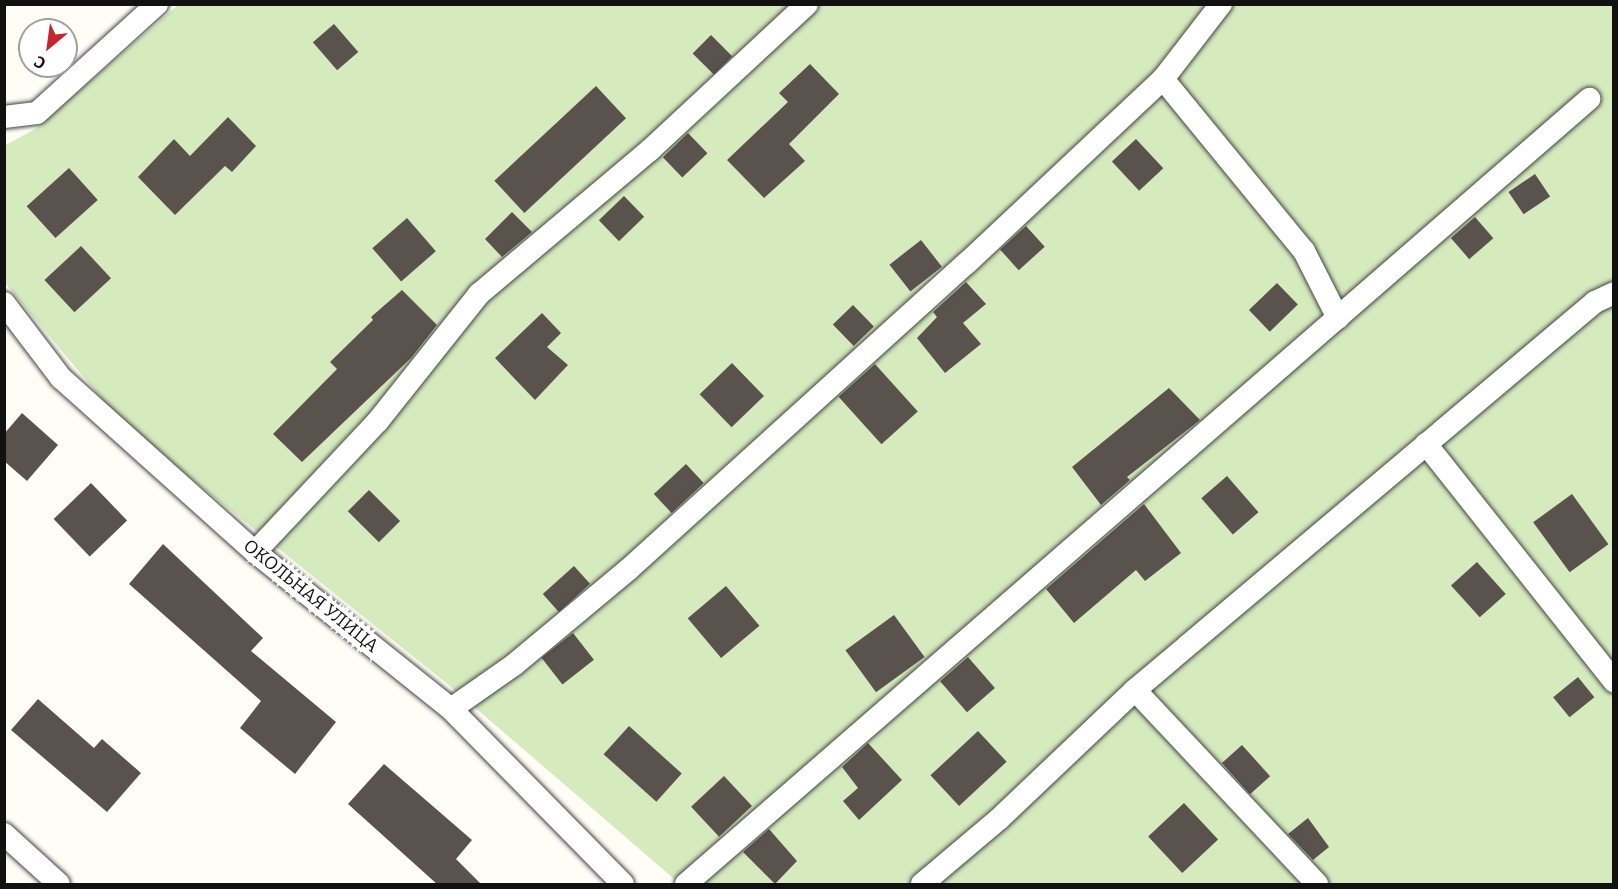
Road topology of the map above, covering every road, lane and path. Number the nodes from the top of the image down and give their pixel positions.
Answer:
1 (157, 4) edge
2 (807, 4) edge
3 (1221, 4) edge
4 (1163, 79) junction
5 (1589, 99) dead end
6 (4, 117) edge
7 (1614, 293) edge
8 (4, 303) edge
9 (1338, 318) junction
10 (1426, 444) junction
11 (255, 552) junction
12 (1614, 681) edge
13 (1135, 690) junction
14 (451, 709) junction
15 (4, 834) edge
16 (59, 885) edge
17 (622, 885) edge
18 (686, 885) edge
19 (922, 885) edge
20 (1317, 885) edge

1 - 6 street
2 - 11 street
3 - 4 street
4 - 9 street
4 - 14 street
5 - 9 street
7 - 10 street
8 - 11 street, ОКОЛЬНАЯ УЛИЦА
9 - 18 street
10 - 12 street
10 - 13 street
11 - 14 street, ОКОЛЬНАЯ УЛИЦА
13 - 19 street
13 - 20 street
14 - 17 street, ОКОЛЬНАЯ УЛИЦА
15 - 16 street

